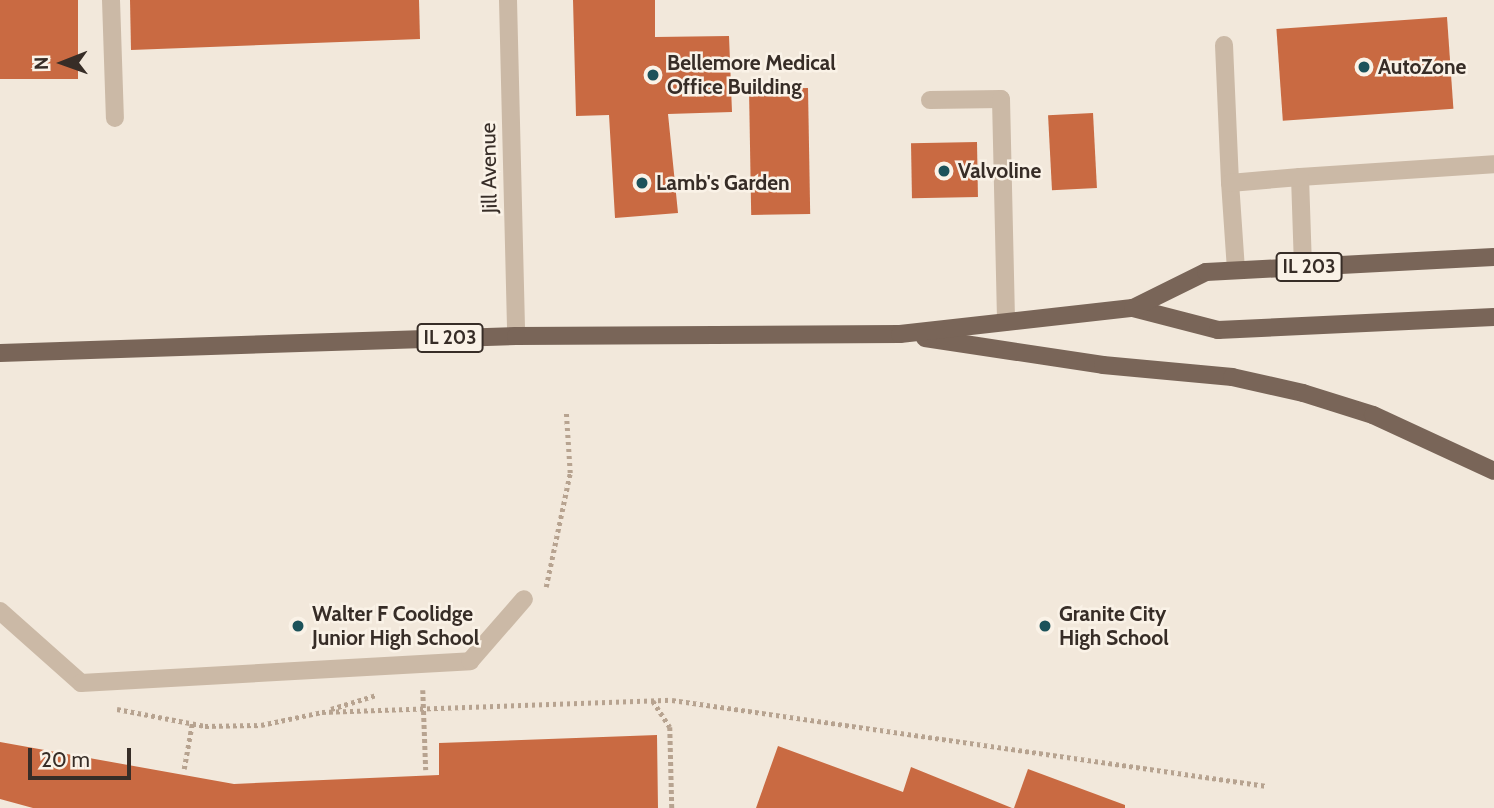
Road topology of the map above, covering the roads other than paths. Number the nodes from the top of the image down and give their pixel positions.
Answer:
1 (111, 0) edge
2 (508, 0) edge
3 (1224, 45) dead end
4 (930, 100) dead end
5 (115, 118) dead end
6 (1494, 164) edge
7 (1300, 177) junction
8 (1230, 183) junction
9 (1493, 261) edge
10 (1303, 267) junction
11 (1236, 270) junction
12 (1133, 308) junction
13 (1494, 317) edge
14 (1006, 322) junction
15 (900, 334) junction
16 (516, 336) junction
17 (0, 353) edge
18 (1494, 471) edge
19 (524, 599) dead end
20 (0, 611) edge

1 - 5 street
2 - 16 street, Jill Avenue
3 - 8 street
4 - 14 street
6 - 7 street
7 - 8 street
7 - 10 street
8 - 11 street
9 - 10 main road, IL 203
10 - 11 main road, IL 203
11 - 12 main road, IL 203
12 - 13 main road, IL 203
12 - 14 main road, IL 203
14 - 15 main road, IL 203
15 - 16 main road, IL 203
15 - 18 main road
16 - 17 main road, IL 203
19 - 20 street

